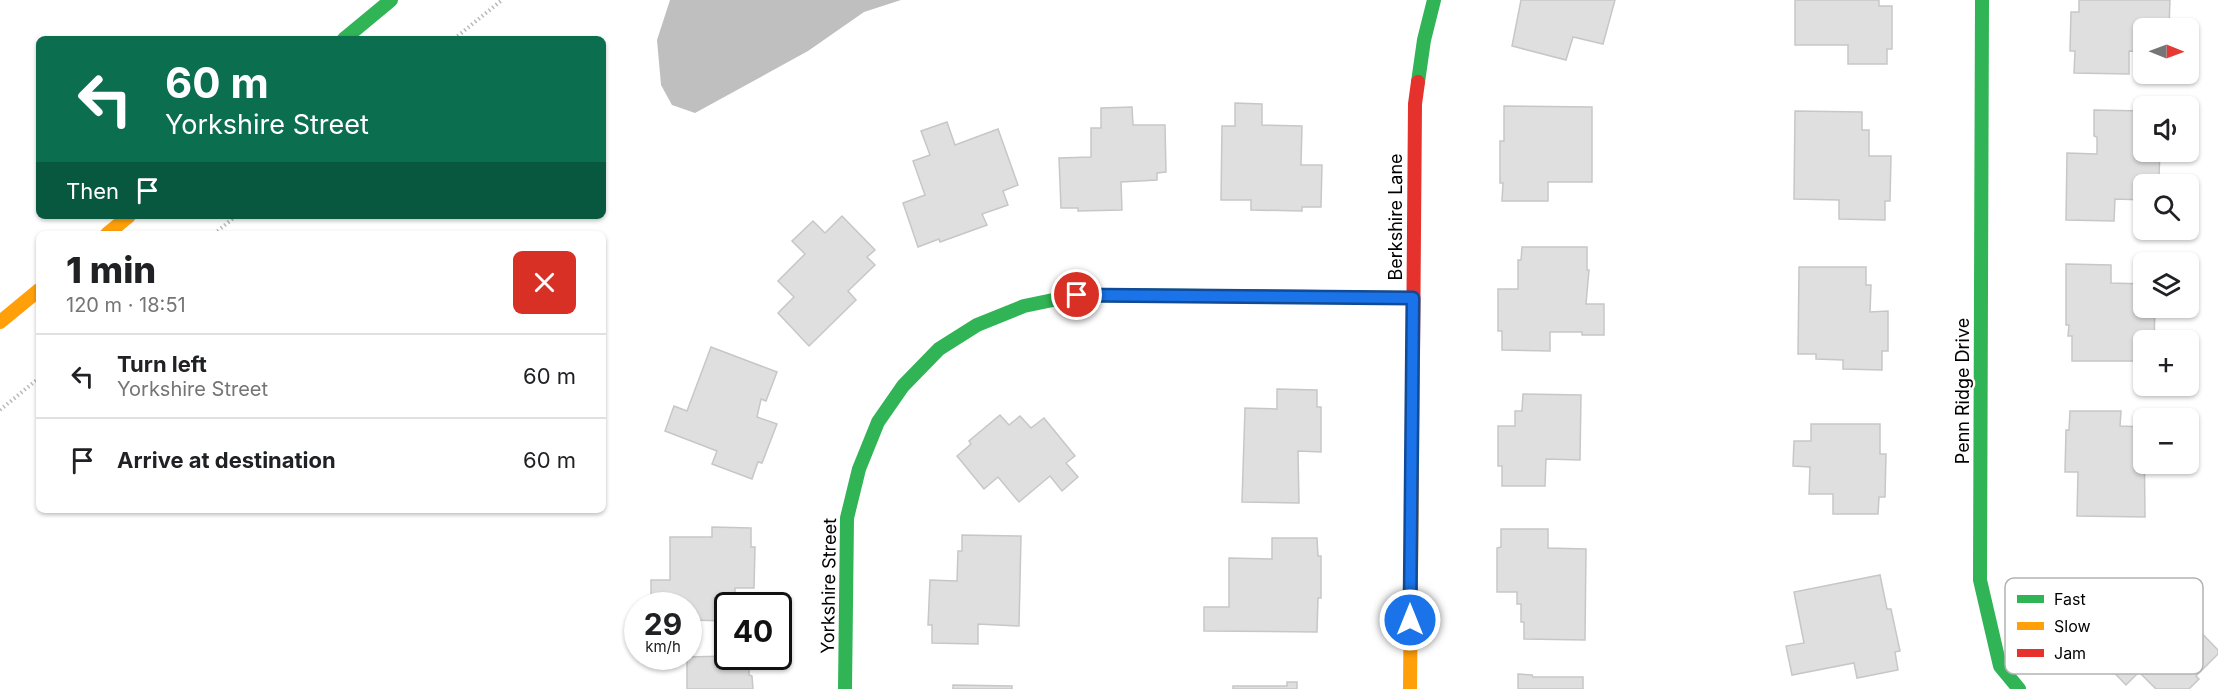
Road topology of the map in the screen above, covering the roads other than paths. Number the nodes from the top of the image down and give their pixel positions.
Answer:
1 (391, 0) edge
2 (1434, 0) edge
3 (1982, 0) edge
4 (348, 36) edge
5 (125, 219) edge
6 (111, 231) edge
7 (36, 292) edge
8 (1413, 298) junction
9 (0, 322) edge
10 (2005, 672) edge
11 (2007, 674) edge
12 (845, 689) edge
13 (1410, 689) edge
14 (2019, 689) edge

1 - 4 street
2 - 8 street, Berkshire Lane
3 - 10 street, Penn Ridge Drive
5 - 6 street
7 - 9 street
8 - 12 street, Yorkshire Street
8 - 13 street, Berkshire Lane
11 - 14 street, Penn Ridge Drive

